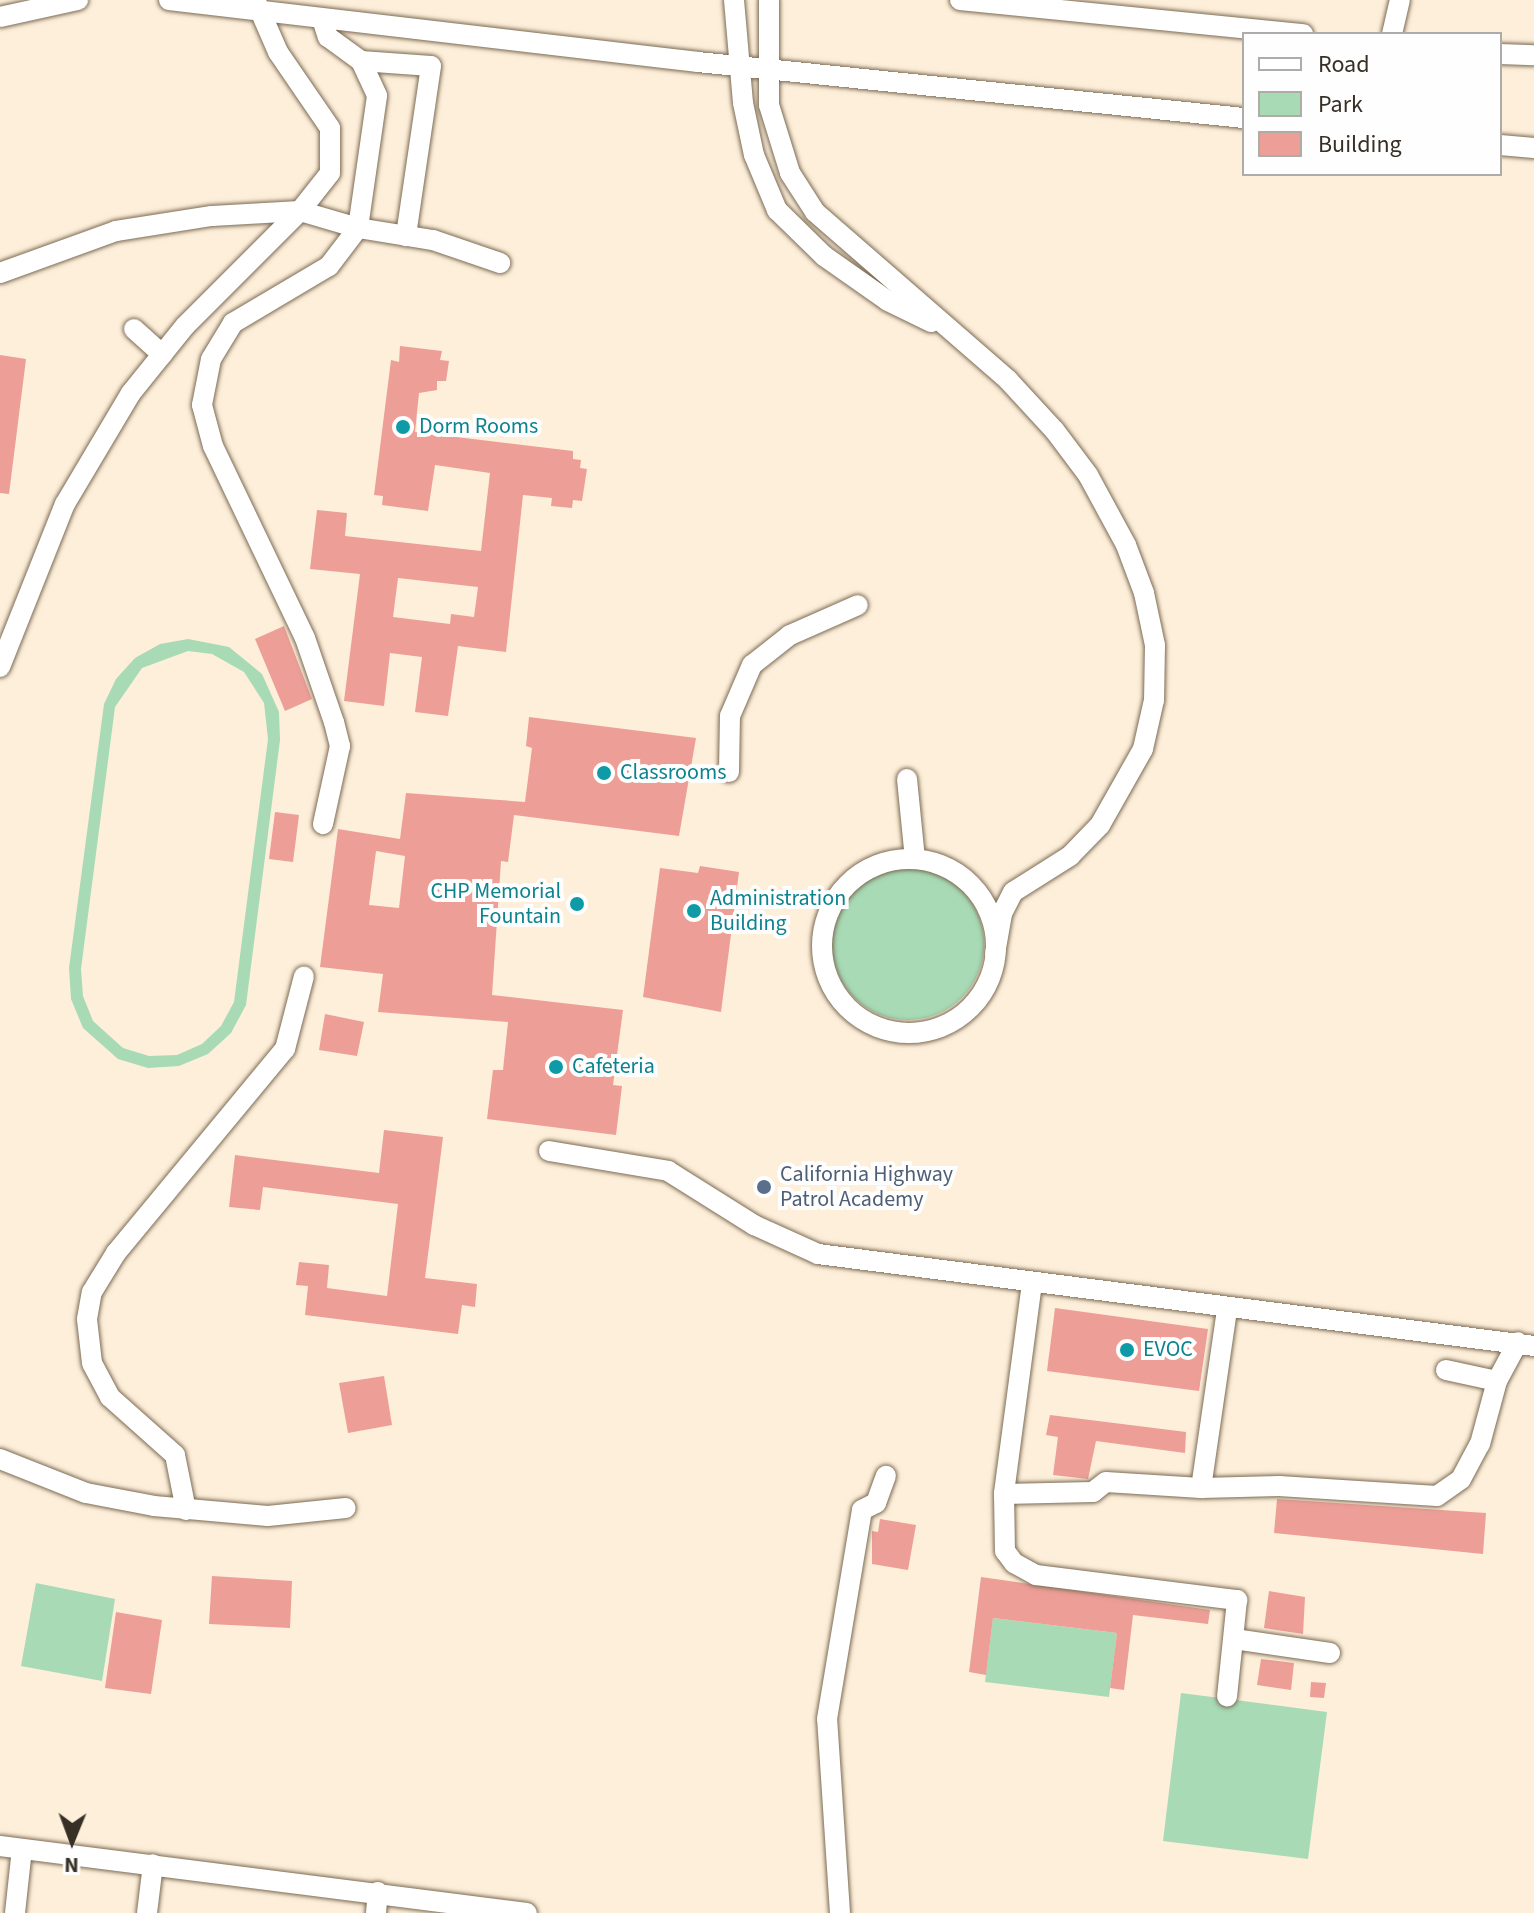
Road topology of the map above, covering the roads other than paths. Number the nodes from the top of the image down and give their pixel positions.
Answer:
1 (78, 0) edge
2 (169, 0) edge
3 (734, 0) edge
4 (769, 0) edge
5 (960, 0) edge
6 (1400, 0) edge
7 (258, 6) edge
8 (1112, 8) edge
9 (0, 17) edge
10 (322, 19) junction
11 (1288, 32) edge
12 (1392, 32) edge
13 (1502, 54) edge
14 (1534, 55) edge
15 (361, 61) junction
16 (738, 65) junction
17 (767, 68) junction
18 (1242, 118) edge
19 (1502, 145) edge
20 (1534, 148) edge
21 (300, 211) junction
22 (358, 228) junction
23 (406, 236) junction
24 (500, 263) dead end
25 (0, 273) edge
26 (134, 329) dead end
27 (945, 329) junction
28 (162, 354) junction
29 (858, 605) dead end
30 (0, 667) edge
31 (729, 772) dead end
32 (907, 779) dead end
33 (323, 824) dead end
34 (915, 859) junction
35 (961, 876) junction
36 (1013, 892) junction
37 (995, 953) junction
38 (304, 976) dead end
39 (549, 1151) dead end
40 (1032, 1283) junction
41 (1227, 1309) junction
42 (1526, 1344) edge
43 (1446, 1370) dead end
44 (1497, 1381) junction
45 (2, 1463) edge
46 (886, 1476) dead end
47 (1201, 1488) junction
48 (1004, 1494) junction
49 (346, 1508) dead end
50 (186, 1510) junction
51 (1234, 1639) junction
52 (1330, 1653) dead end
53 (1227, 1696) dead end
54 (0, 1846) edge
55 (22, 1849) junction
56 (153, 1864) junction
57 (377, 1903) edge
58 (15, 1913) edge
59 (147, 1913) edge
60 (527, 1913) edge
61 (840, 1913) edge

1 - 9 street
2 - 7 street
3 - 16 street
4 - 17 street
5 - 8 street
6 - 12 street
7 - 10 street
7 - 21 street
8 - 11 street
10 - 15 street
10 - 16 street
13 - 14 street
15 - 22 street
15 - 23 street
16 - 17 street
16 - 27 street
17 - 18 street
17 - 27 street
19 - 20 street
21 - 22 street
21 - 25 street
21 - 28 street
22 - 23 street
22 - 33 street
23 - 24 street
26 - 28 street
27 - 36 street
28 - 30 street
29 - 31 street
32 - 34 street
34 - 35 street
34 - 37 street
35 - 36 street
35 - 37 street
36 - 37 street
38 - 50 street
39 - 40 street
40 - 41 street
40 - 48 street
41 - 42 street
41 - 47 street
42 - 44 street
43 - 44 street
44 - 47 street
45 - 50 street
46 - 61 street
47 - 48 street
48 - 51 street
49 - 50 street
51 - 52 street
51 - 53 street
54 - 55 street
55 - 56 street
55 - 58 street
56 - 57 street
56 - 59 street
57 - 60 street

